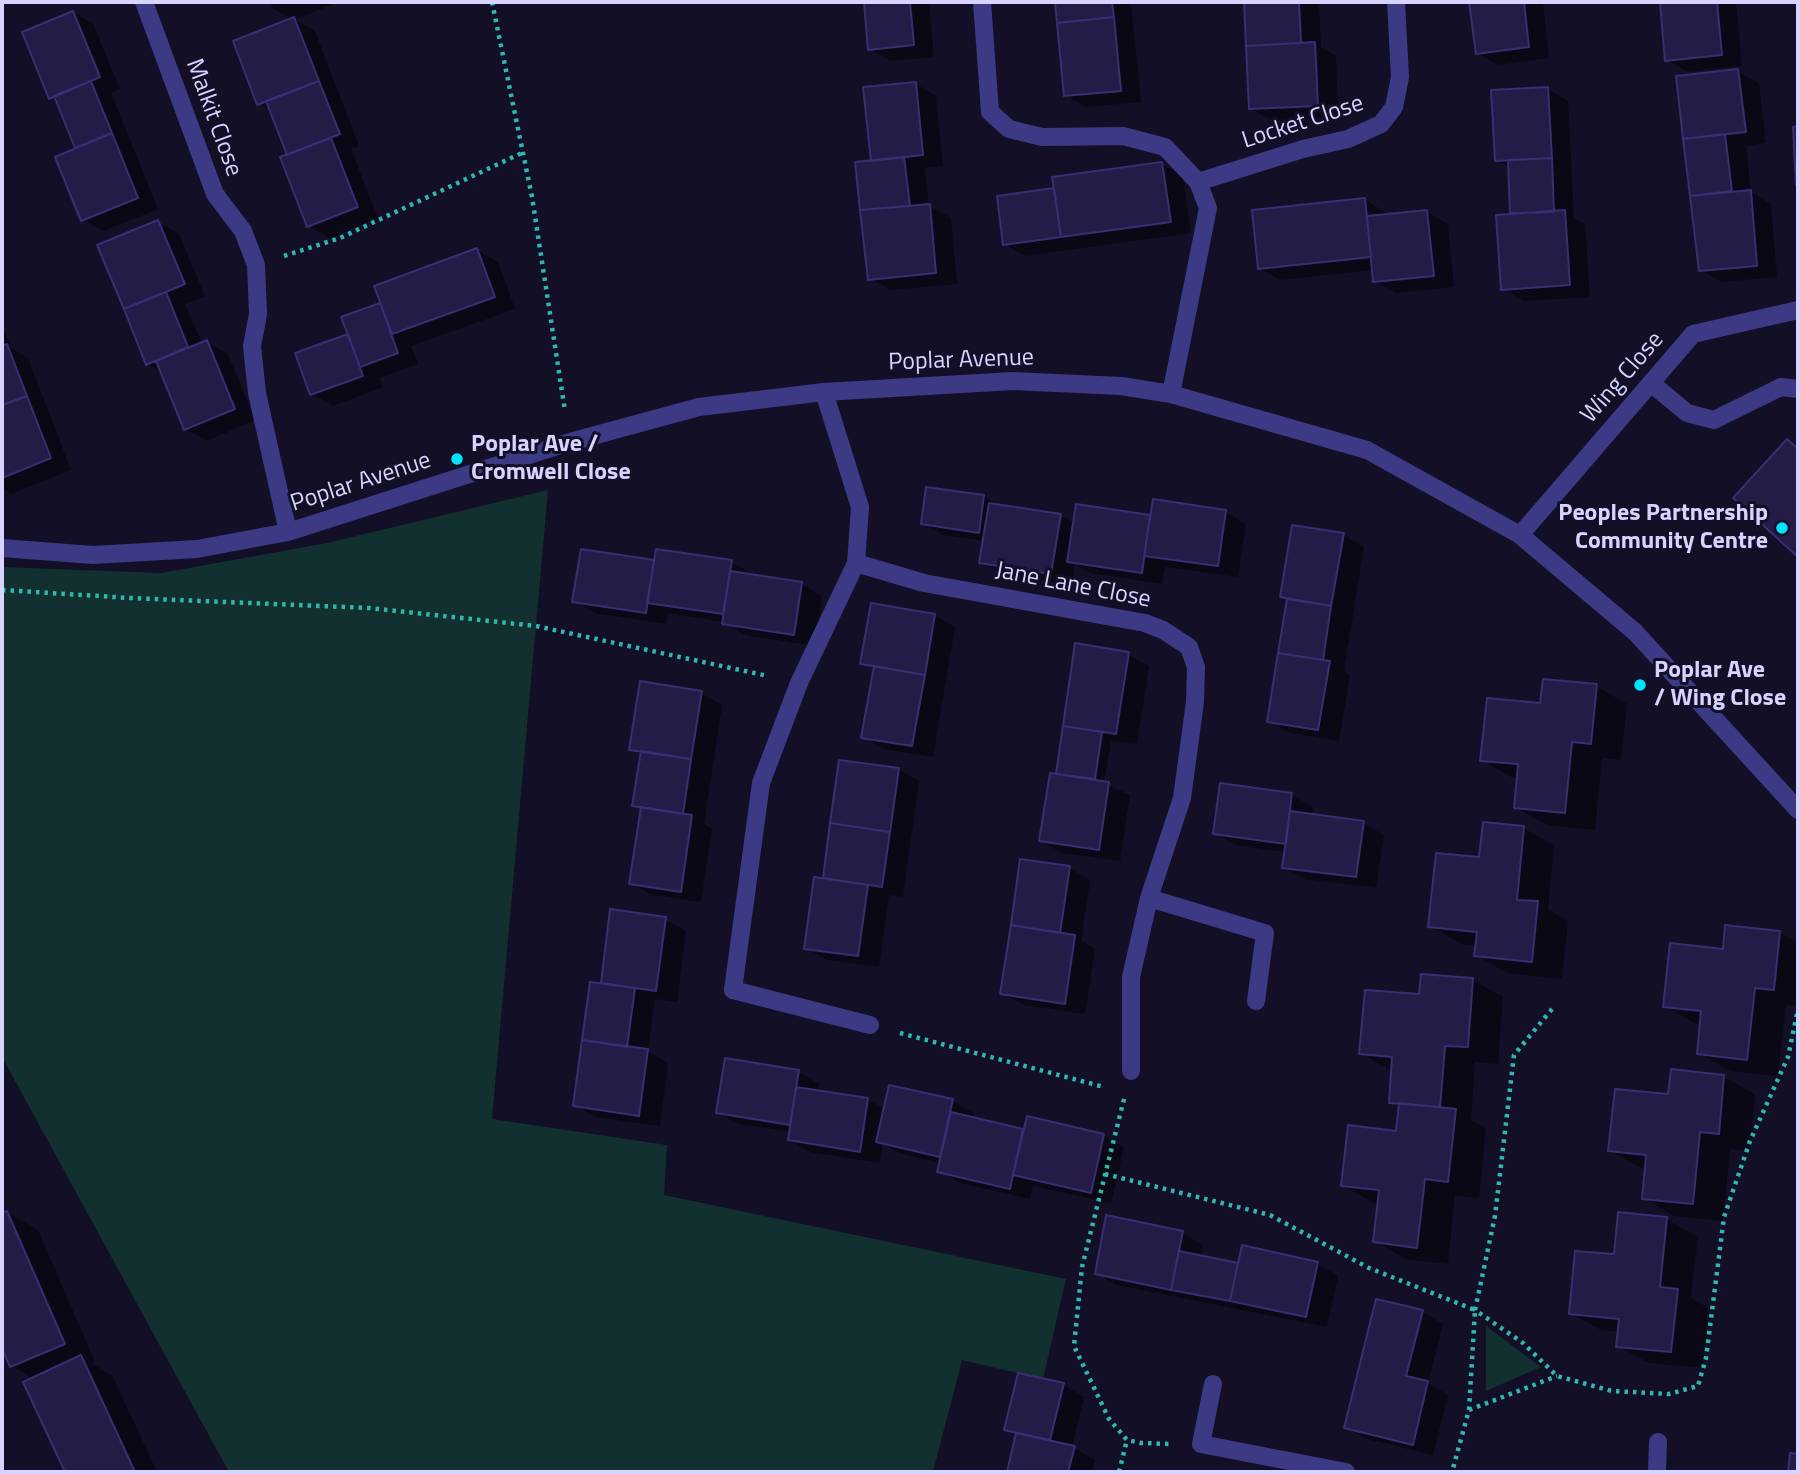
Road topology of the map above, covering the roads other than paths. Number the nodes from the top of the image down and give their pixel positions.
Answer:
1 (144, 2) edge
2 (982, 2) edge
3 (1396, 2) edge
4 (1198, 182) junction
5 (1798, 310) edge
6 (1651, 383) junction
7 (1798, 389) edge
8 (824, 392) junction
9 (1171, 394) junction
10 (288, 532) junction
11 (1520, 535) junction
12 (2, 548) edge
13 (856, 563) junction
14 (1798, 810) edge
15 (1149, 898) junction
16 (1256, 1001) dead end
17 (870, 1025) road end
18 (1131, 1071) road end
19 (1213, 1384) dead end
20 (1658, 1442) dead end
21 (1346, 1472) edge
22 (1657, 1472) edge

1 - 10 street, Malkit Close
2 - 4 street
3 - 4 street, Locket Close
4 - 9 street
5 - 6 street, Wing Close
6 - 7 street
6 - 11 street, Wing Close
8 - 9 street, Poplar Avenue
8 - 10 street, Poplar Avenue
8 - 13 street
9 - 11 street, Poplar Avenue
10 - 12 street, Poplar Avenue
11 - 14 street, Poplar Avenue
13 - 15 street, Jane Lane Close
13 - 17 street
15 - 16 street
15 - 18 street, Jane Lane Close
19 - 21 street
20 - 22 street

